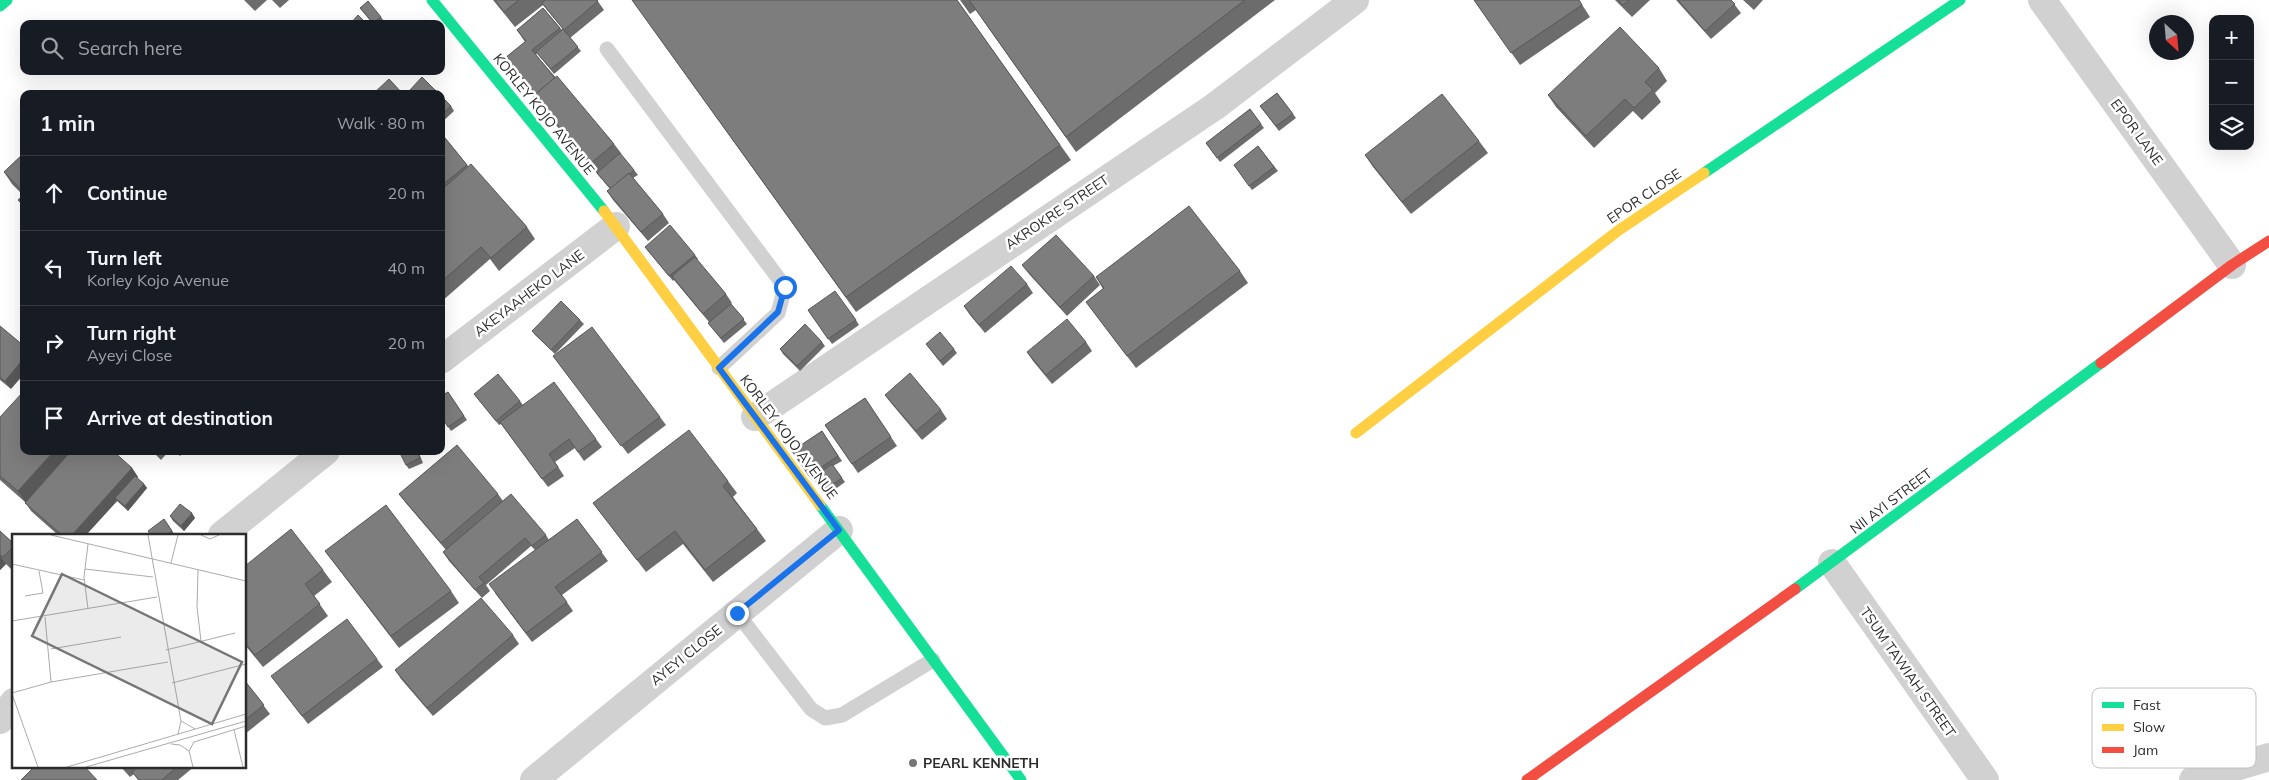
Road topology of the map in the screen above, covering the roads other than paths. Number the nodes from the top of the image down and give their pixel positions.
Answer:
1 (7, 0) edge
2 (432, 0) edge
3 (1355, 0) edge
4 (1960, 0) edge
5 (2042, 0) edge
6 (0, 6) edge
7 (608, 49) dead end
8 (616, 226) junction
9 (2269, 241) edge
10 (2232, 265) junction
11 (445, 357) edge
12 (719, 368) junction
13 (755, 417) junction
14 (1356, 433) dead end
15 (321, 455) edge
16 (839, 530) junction
17 (223, 534) edge
18 (1832, 563) junction
19 (737, 613) junction
20 (933, 660) junction
21 (12, 705) edge
22 (0, 720) edge
23 (2269, 757) edge
24 (2256, 761) edge
25 (2233, 768) edge
26 (534, 780) edge
27 (1021, 780) edge
28 (1527, 780) edge
29 (1985, 780) edge
30 (2193, 780) edge

1 - 6 main road
2 - 8 main road, KORLEY KOJO AVENUE
3 - 13 street, AKROKRE STREET
4 - 14 main road, EPOR CLOSE
5 - 10 street, EPOR LANE
7 - 12 lane
8 - 11 street, AKEYAAHEKO LANE
8 - 12 main road, KORLEY KOJO AVENUE
9 - 10 main road, NII AYI STREET
10 - 18 main road, NII AYI STREET
12 - 13 main road, KORLEY KOJO AVENUE
13 - 16 main road, KORLEY KOJO AVENUE
15 - 17 street
16 - 19 street, AYEYI CLOSE
16 - 20 main road, KORLEY KOJO AVENUE
18 - 28 main road, NII AYI STREET
18 - 29 street, TSUM TAWIAH STREET
19 - 20 lane
19 - 26 street, AYEYI CLOSE
20 - 27 main road, KORLEY KOJO AVENUE
21 - 22 street
23 - 24 street
25 - 30 street

